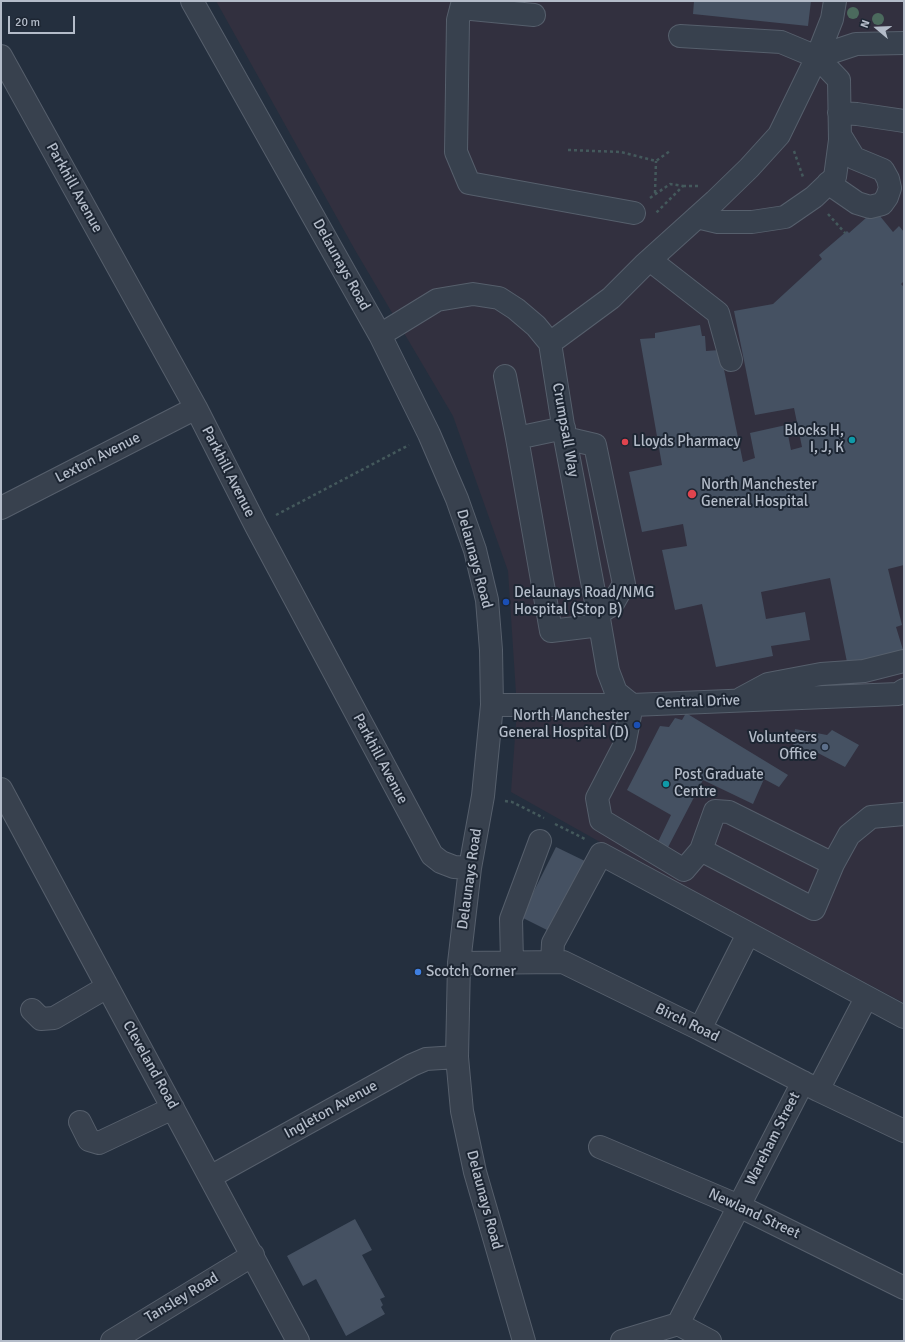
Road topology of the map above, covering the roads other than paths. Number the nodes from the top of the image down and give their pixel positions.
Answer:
1 (192, 1) edge
2 (835, 1) edge
3 (462, 4) edge
4 (534, 15) dead end
5 (680, 36) dead end
6 (904, 43) edge
7 (1, 56) edge
8 (817, 57) junction
9 (839, 113) junction
10 (904, 121) edge
11 (840, 135) junction
12 (828, 183) junction
13 (644, 214) road end
14 (697, 217) junction
15 (650, 260) junction
16 (380, 336) junction
17 (550, 344) junction
18 (731, 360) dead end
19 (505, 376) dead end
20 (196, 408) junction
21 (565, 433) junction
22 (516, 438) junction
23 (1, 508) edge
24 (599, 619) junction
25 (904, 661) edge
26 (902, 696) edge
27 (738, 701) junction
28 (492, 705) junction
29 (632, 705) junction
30 (1, 789) edge
31 (904, 814) edge
32 (540, 840) dead end
33 (701, 850) junction
34 (833, 864) junction
35 (470, 868) junction
36 (748, 934) junction
37 (512, 962) junction
38 (552, 962) junction
39 (459, 963) junction
40 (107, 987) junction
41 (866, 998) junction
42 (32, 1010) dead end
43 (904, 1017) edge
44 (700, 1029) junction
45 (457, 1057) junction
46 (810, 1086) junction
47 (173, 1108) junction
48 (80, 1122) dead end
49 (904, 1131) edge
50 (600, 1147) dead end
51 (210, 1178) junction
52 (739, 1206) junction
53 (253, 1255) junction
54 (904, 1288) edge
55 (678, 1324) junction
56 (112, 1341) edge
57 (298, 1341) edge
58 (524, 1341) edge
59 (622, 1341) edge
60 (710, 1341) edge

1 - 16 street, Delaunays Road
2 - 8 street
3 - 4 street
3 - 13 street
5 - 8 street
6 - 8 street
7 - 20 street, Parkhill Avenue
8 - 9 street
8 - 14 street
9 - 10 street
9 - 11 street
11 - 12 street
11 - 12 street
12 - 14 street
14 - 15 street
15 - 17 street
15 - 18 street
16 - 17 street, Crumpsall Way
16 - 28 street, Delaunays Road
17 - 21 street, Crumpsall Way
19 - 22 street
20 - 23 street, Lexton Avenue
20 - 35 street, Parkhill Avenue
21 - 22 street
21 - 24 street, Crumpsall Way
21 - 24 street
22 - 24 street
24 - 29 street, Crumpsall Way
25 - 27 street
26 - 27 street, Central Drive
27 - 29 street, Central Drive
28 - 29 street, Central Drive
28 - 35 street, Delaunays Road
29 - 33 street
30 - 40 street, Cleveland Road
31 - 34 street
32 - 37 street
33 - 34 street
33 - 34 street
35 - 39 street, Delaunays Road
36 - 38 street
36 - 41 street
36 - 44 street
37 - 38 street, Birch Road
37 - 39 street, Birch Road
38 - 44 street, Birch Road
39 - 45 street, Delaunays Road
40 - 42 street
40 - 47 street, Cleveland Road
41 - 43 street
41 - 46 street, Wareham Street
44 - 46 street, Birch Road
45 - 51 street, Ingleton Avenue
45 - 58 street, Delaunays Road
46 - 49 street, Birch Road
46 - 52 street, Wareham Street
47 - 48 street
47 - 51 street, Cleveland Road
50 - 52 street, Newland Street
51 - 53 street, Cleveland Road
52 - 54 street, Newland Street
52 - 55 street, Wareham Street
53 - 56 street, Tansley Road
53 - 57 street, Cleveland Road
55 - 59 street
55 - 60 street

